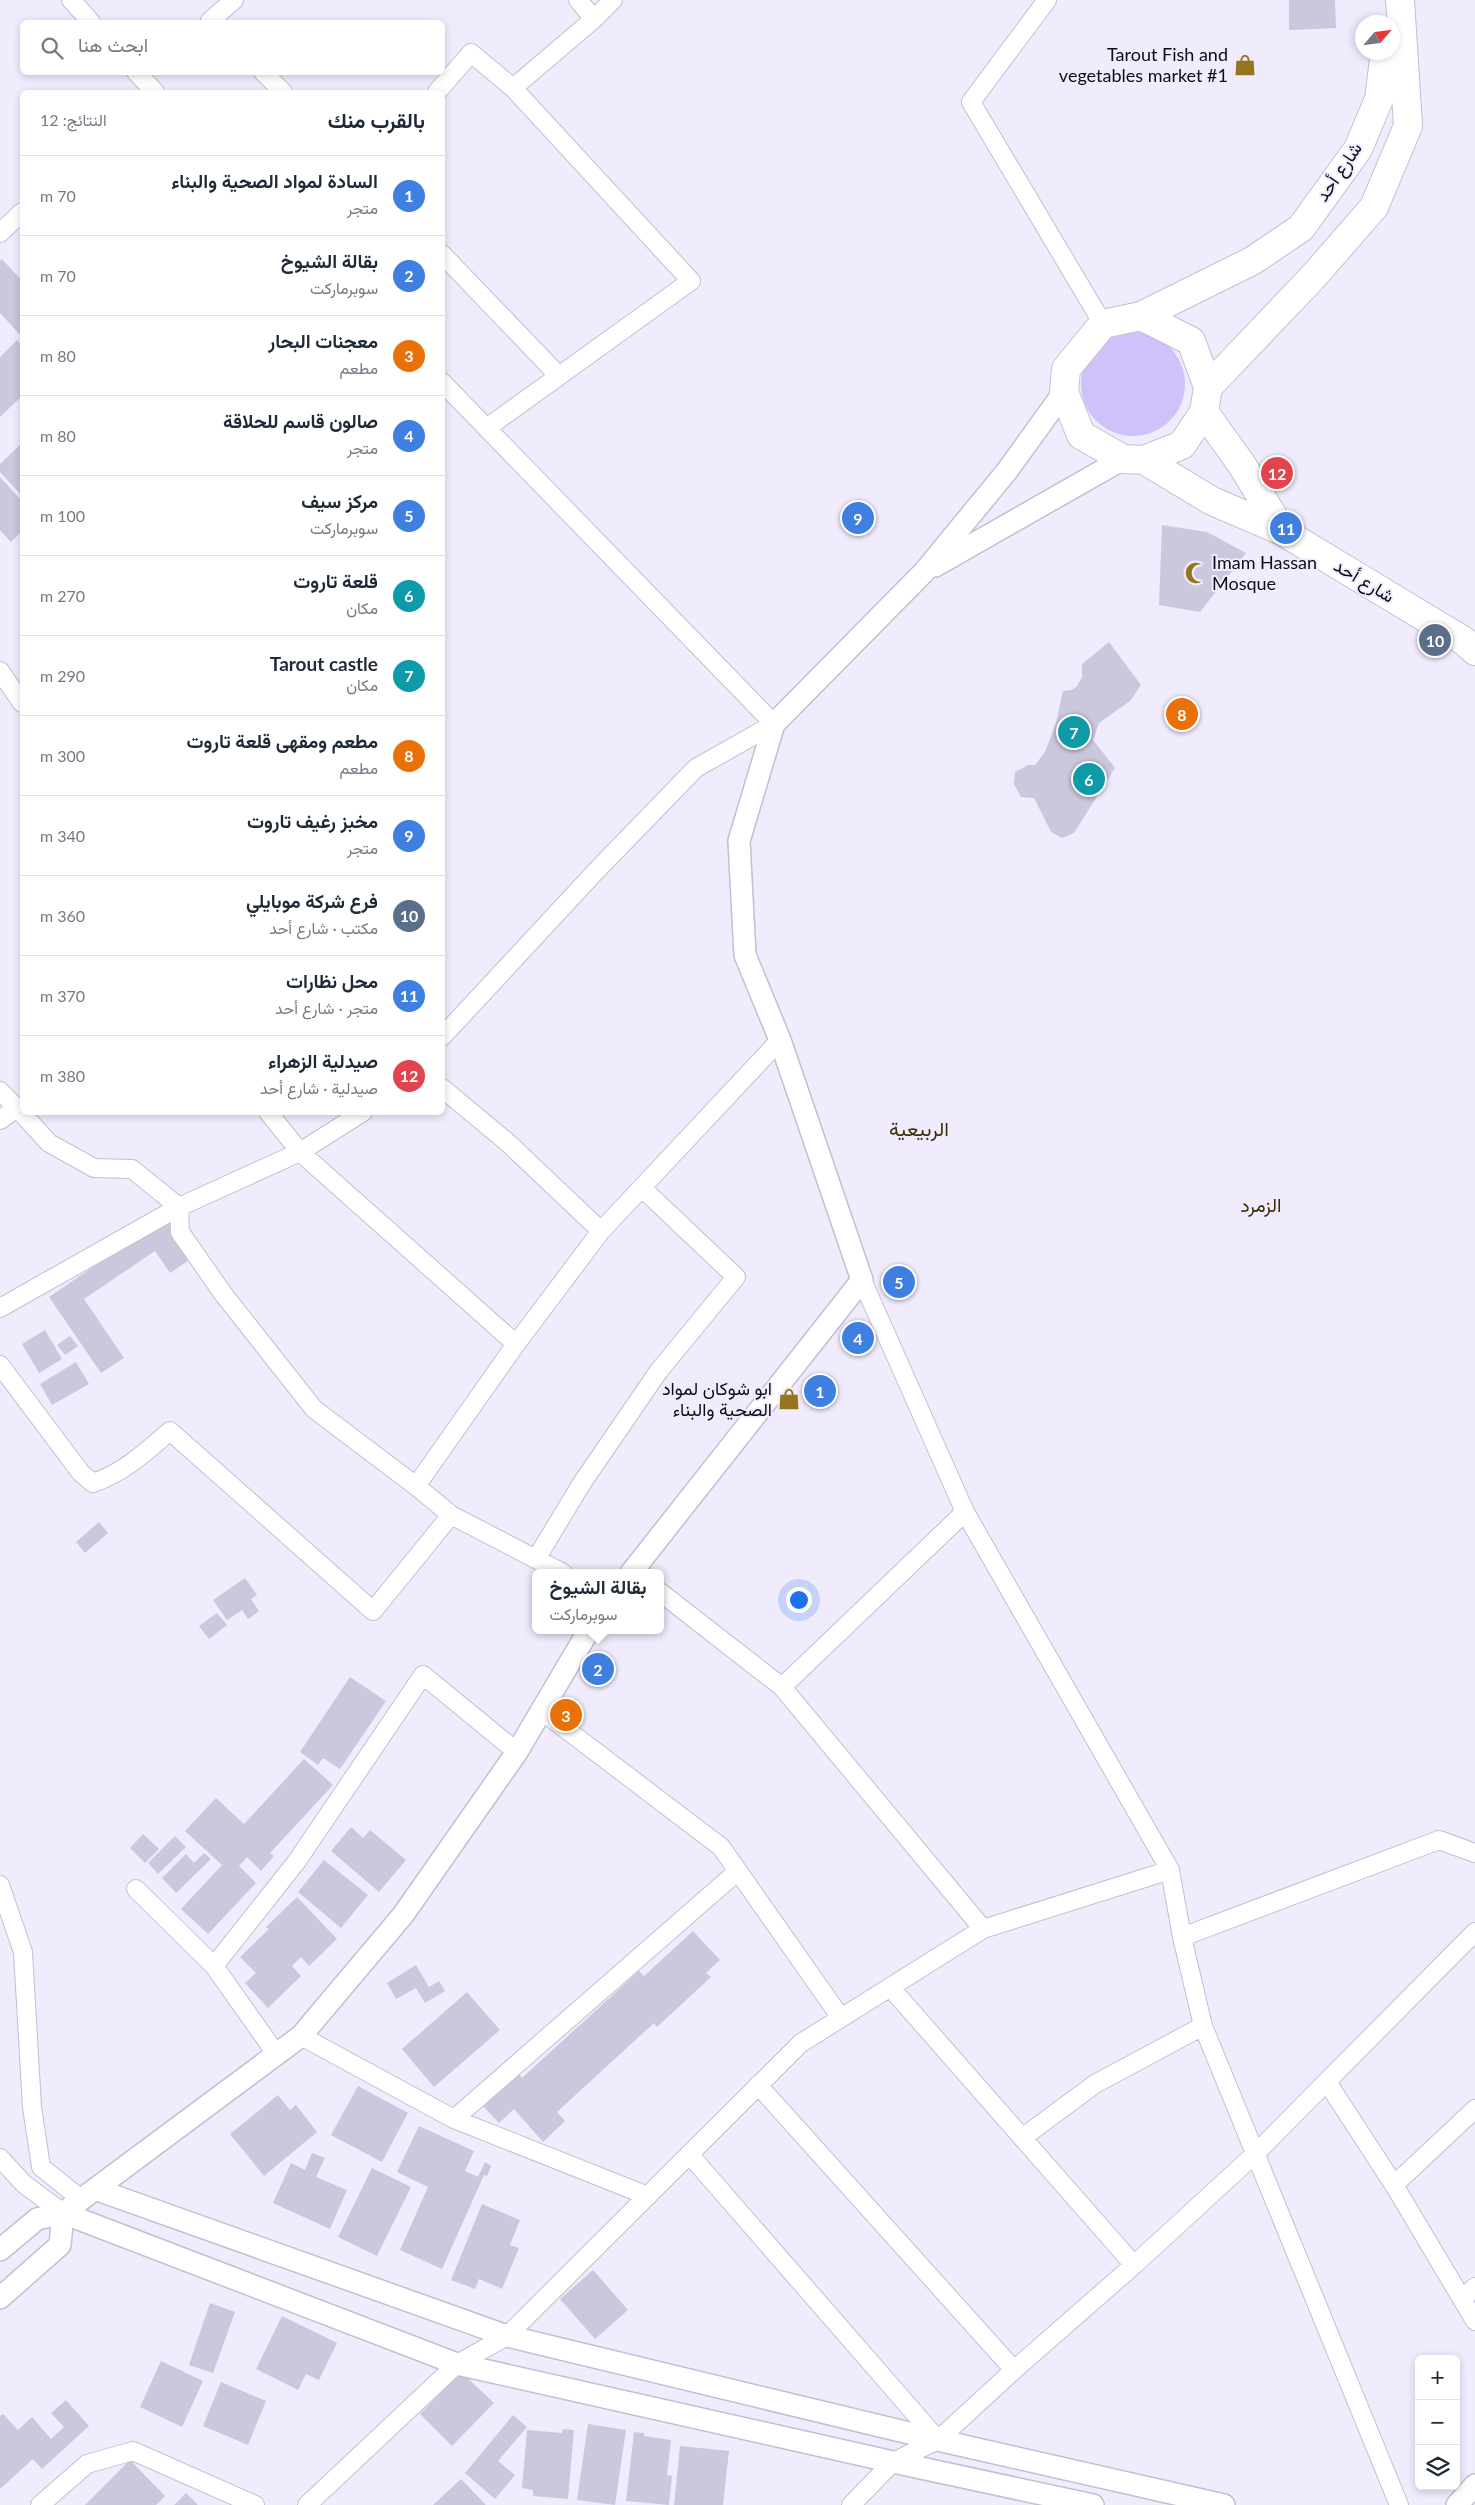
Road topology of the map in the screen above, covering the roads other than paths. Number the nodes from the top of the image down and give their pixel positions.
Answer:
1 (71, 0) edge
2 (234, 0) edge
3 (578, 0) edge
4 (613, 0) edge
5 (1047, 0) edge
6 (1393, 0) edge
7 (1400, 0) edge
8 (1391, 15) edge
9 (594, 19) junction
10 (89, 20) edge
11 (211, 20) edge
12 (1384, 60) edge
13 (139, 75) edge
14 (266, 75) edge
15 (513, 88) junction
16 (151, 90) edge
17 (281, 90) edge
18 (439, 90) edge
19 (20, 214) edge
20 (0, 233) edge
21 (445, 257) edge
22 (1141, 316) junction
23 (1102, 324) junction
24 (559, 376) junction
25 (445, 385) edge
26 (1064, 392) junction
27 (1206, 400) junction
28 (488, 427) junction
29 (1134, 459) junction
30 (1282, 531) junction
31 (924, 572) junction
32 (1475, 651) edge
33 (0, 672) edge
34 (20, 700) edge
35 (774, 724) junction
36 (445, 1034) edge
37 (780, 1040) junction
38 (445, 1090) edge
39 (0, 1091) edge
40 (17, 1108) junction
41 (20, 1111) edge
42 (23, 1115) edge
43 (270, 1115) edge
44 (358, 1115) edge
45 (0, 1120) edge
46 (300, 1152) junction
47 (642, 1188) junction
48 (179, 1207) junction
49 (601, 1232) junction
50 (862, 1280) junction
51 (0, 1308) edge
52 (516, 1344) junction
53 (0, 1365) edge
54 (416, 1486) junction
55 (965, 1512) junction
56 (451, 1515) junction
57 (536, 1559) junction
58 (555, 1569) edge
59 (635, 1569) edge
60 (664, 1595) edge
61 (588, 1634) edge
62 (782, 1687) junction
63 (542, 1711) junction
64 (517, 1752) junction
65 (1475, 1853) edge
66 (1170, 1870) junction
67 (738, 1871) junction
68 (0, 1885) edge
69 (136, 1889) dead end
70 (983, 1930) junction
71 (1475, 1932) edge
72 (1182, 1937) junction
73 (214, 1966) junction
74 (890, 1988) junction
75 (841, 2018) junction
76 (1204, 2026) junction
77 (301, 2036) junction
78 (276, 2055) junction
79 (1327, 2082) junction
80 (758, 2085) junction
81 (1475, 2109) edge
82 (454, 2119) junction
83 (1022, 2138) junction
84 (689, 2154) junction
85 (1255, 2154) junction
86 (0, 2158) edge
87 (1394, 2185) junction
88 (88, 2194) junction
89 (648, 2196) junction
90 (63, 2213) junction
91 (0, 2250) edge
92 (1134, 2265) junction
93 (1475, 2287) edge
94 (0, 2298) edge
95 (1462, 2299) junction
96 (1475, 2321) edge
97 (507, 2336) junction
98 (457, 2364) junction
99 (1014, 2370) junction
100 (938, 2440) junction
101 (892, 2462) junction
102 (1475, 2485) edge
103 (1052, 2501) edge
104 (40, 2505) edge
105 (255, 2505) edge
106 (307, 2505) edge
107 (851, 2505) edge
108 (1093, 2505) edge
109 (1224, 2505) edge
110 (1399, 2505) edge
111 (1457, 2505) edge

1 - 10 street
2 - 11 street
3 - 9 street
4 - 9 street
5 - 23 street
6 - 8 main road
7 - 27 main road
9 - 15 street
12 - 22 main road, شارع أحد
13 - 16 street
14 - 17 street
15 - 18 street
15 - 24 street
19 - 20 street
21 - 24 street
22 - 23 main road, شارع أحد
22 - 27 main road
23 - 26 main road, شارع أحد
24 - 28 street
25 - 28 street
26 - 29 main road, شارع أحد
26 - 31 street
27 - 29 main road
27 - 30 main road
28 - 35 street
29 - 30 main road, شارع أحد
29 - 31 street
30 - 32 main road, شارع أحد
31 - 35 street
33 - 34 street
35 - 36 street
35 - 37 street
37 - 47 street
37 - 50 street
38 - 49 street
39 - 40 street
40 - 41 street
40 - 45 street
42 - 48 street
43 - 46 street
44 - 46 street
46 - 48 street
46 - 52 street
47 - 49 street
47 - 57 street
48 - 51 street
48 - 54 street
49 - 52 street
50 - 55 street
50 - 59 street
52 - 54 street
53 - 56 street
54 - 56 street
55 - 62 street
55 - 66 street
56 - 57 street
57 - 58 street
60 - 62 street
61 - 63 street
62 - 70 street
63 - 64 street
63 - 67 street
64 - 73 street
64 - 77 street
65 - 72 street
66 - 70 street
66 - 72 street
67 - 75 street
67 - 82 street
68 - 88 street
69 - 73 street
70 - 74 street
71 - 79 street
72 - 76 street
73 - 78 street
74 - 75 street
74 - 83 street
75 - 80 street
76 - 83 street
76 - 85 street
77 - 78 street
77 - 82 street
78 - 88 street
79 - 85 street
79 - 87 street
80 - 84 street
80 - 99 street
81 - 87 street
82 - 89 street
83 - 92 street
84 - 89 street
84 - 100 street
85 - 92 street
85 - 110 street
86 - 90 street
87 - 95 street
88 - 90 street
88 - 97 street
89 - 97 street
90 - 91 street
90 - 94 street
90 - 98 street
92 - 99 street
93 - 95 street
95 - 96 street
97 - 98 street
97 - 100 street
98 - 101 street
98 - 106 street
99 - 100 street
100 - 101 street
100 - 109 street
101 - 103 street
101 - 107 street
102 - 111 street
103 - 108 street
104 - 105 street

